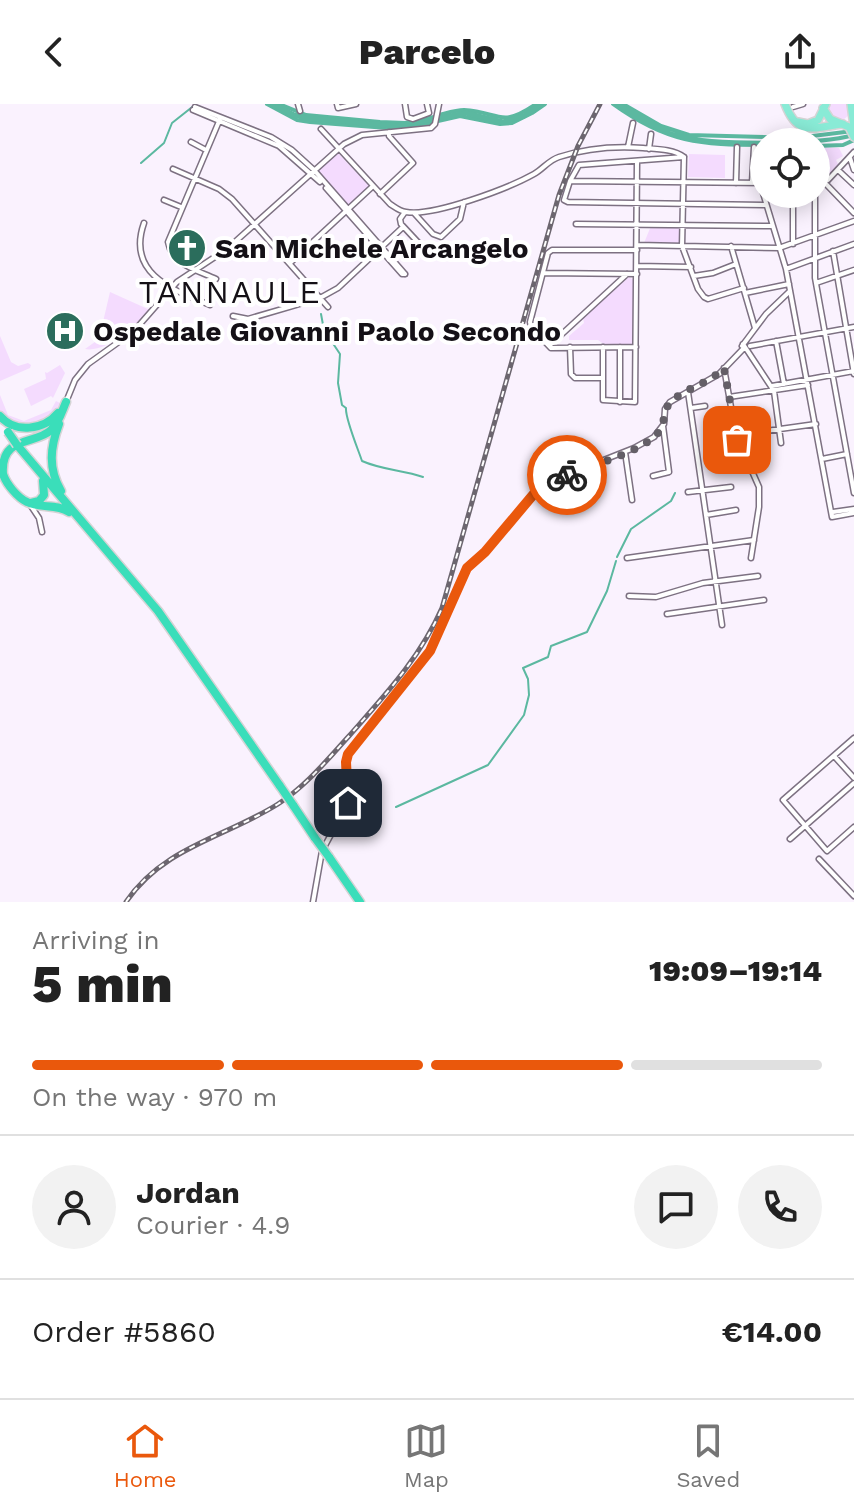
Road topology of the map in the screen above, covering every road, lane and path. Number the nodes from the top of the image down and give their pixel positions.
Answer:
1 (298, 104) edge
2 (356, 104) edge
3 (405, 104) edge
4 (427, 104) edge
5 (439, 104) edge
6 (794, 105) edge
7 (338, 106) edge
8 (194, 108) dead end
9 (823, 108) edge
10 (300, 111) dead end
11 (220, 118) junction
12 (853, 119) edge
13 (633, 123) dead end
14 (840, 124) junction
15 (321, 129) dead end
16 (389, 132) junction
17 (651, 134) dead end
18 (355, 137) junction
19 (191, 142) dead end
20 (628, 147) junction
21 (737, 147) dead end
22 (339, 149) junction
23 (649, 149) junction
24 (206, 150) junction
25 (854, 154) edge
26 (344, 155) junction
27 (684, 157) junction
28 (637, 162) junction
29 (847, 162) junction
30 (173, 169) dead end
31 (838, 170) junction
32 (854, 170) edge
33 (313, 172) junction
34 (830, 177) edge
35 (194, 178) junction
36 (570, 181) junction
37 (637, 182) junction
38 (684, 182) junction
39 (736, 183) junction
40 (750, 183) edge
41 (854, 185) edge
42 (372, 187) junction
43 (830, 189) edge
44 (380, 194) junction
45 (164, 200) dead end
46 (464, 201) junction
47 (637, 203) junction
48 (684, 204) junction
49 (750, 205) edge
50 (181, 207) junction
51 (767, 208) edge
52 (793, 208) edge
53 (815, 208) edge
54 (347, 210) junction
55 (405, 212) junction
56 (414, 213) junction
57 (854, 213) edge
58 (854, 221) edge
59 (144, 223) dead end
60 (576, 224) dead end
61 (637, 224) junction
62 (255, 225) junction
63 (683, 225) junction
64 (773, 226) junction
65 (403, 227) junction
66 (815, 236) junction
67 (793, 244) junction
68 (854, 245) edge
69 (380, 246) junction
70 (682, 246) junction
71 (731, 246) junction
72 (637, 247) junction
73 (779, 248) junction
74 (833, 251) junction
75 (428, 253) dead end
76 (814, 259) junction
77 (290, 263) junction
78 (736, 264) junction
79 (637, 266) junction
80 (691, 267) junction
81 (194, 269) junction
82 (786, 269) junction
83 (854, 270) edge
84 (544, 273) junction
85 (627, 274) junction
86 (637, 274) junction
87 (694, 276) junction
88 (838, 276) junction
89 (216, 279) dead end
90 (816, 283) junction
91 (789, 284) junction
92 (170, 289) junction
93 (744, 291) junction
94 (790, 291) junction
95 (320, 298) junction
96 (210, 305) dead end
97 (328, 307) dead end
98 (233, 316) dead end
99 (849, 328) edge
100 (754, 330) junction
101 (825, 333) junction
102 (800, 337) junction
103 (776, 341) junction
104 (550, 347) junction
105 (570, 347) junction
106 (603, 347) junction
107 (620, 347) junction
108 (636, 347) junction
109 (748, 347) junction
110 (854, 362) edge
111 (724, 368) junction
112 (854, 372) edge
113 (832, 374) junction
114 (603, 378) junction
115 (808, 382) junction
116 (784, 384) junction
117 (773, 388) junction
118 (688, 392) junction
119 (729, 397) junction
120 (66, 402) junction
121 (620, 402) junction
122 (705, 406) dead end
123 (691, 408) junction
124 (0, 418) edge
125 (816, 424) junction
126 (663, 426) junction
127 (779, 429) junction
128 (736, 435) junction
129 (781, 443) dead end
130 (625, 452) junction
131 (847, 454) junction
132 (27, 458) junction
133 (822, 459) junction
134 (852, 474) edge
135 (653, 476) dead end
136 (731, 487) dead end
137 (702, 491) junction
138 (688, 492) dead end
139 (854, 493) edge
140 (632, 500) dead end
141 (31, 504) junction
142 (736, 510) dead end
143 (854, 511) edge
144 (706, 515) junction
145 (83, 523) junction
146 (42, 532) dead end
147 (95, 537) junction
148 (754, 540) junction
149 (710, 546) junction
150 (627, 558) dead end
151 (751, 558) dead end
152 (758, 576) dead end
153 (715, 581) junction
154 (629, 596) dead end
155 (764, 600) dead end
156 (719, 607) junction
157 (667, 614) dead end
158 (722, 625) dead end
159 (854, 738) edge
160 (834, 756) junction
161 (854, 781) edge
162 (805, 826) junction
163 (854, 827) edge
164 (790, 839) dead end
165 (819, 859) dead end
166 (854, 896) edge
167 (313, 902) edge
168 (360, 902) edge

1 - 10 street
2 - 7 street
3 - 4 street
5 - 16 street
6 - 9 main road
6 - 14 main road
8 - 11 street
9 - 14 main road
11 - 24 street
11 - 33 street
12 - 14 main road
12 - 14 main road
13 - 20 street
15 - 22 street
16 - 18 street
16 - 44 street
17 - 23 street
18 - 22 street
18 - 26 street
19 - 24 street
20 - 23 street
20 - 46 street
21 - 39 street
22 - 26 street
22 - 33 street
23 - 27 street
24 - 35 street
25 - 29 street
26 - 42 street
27 - 28 street
27 - 38 street
28 - 36 street
28 - 37 street
29 - 31 street
29 - 32 street
30 - 35 street
31 - 34 street
31 - 41 street
33 - 54 street
33 - 62 street
35 - 50 street
35 - 62 street
36 - 37 street
36 - 47 street
37 - 38 street
37 - 47 street
38 - 39 street
38 - 48 street
39 - 40 street
42 - 44 street
42 - 54 street
43 - 57 street
44 - 55 street
45 - 50 street
46 - 56 street
46 - 56 street
47 - 48 street
47 - 61 street
48 - 49 street
48 - 63 street
50 - 81 street
51 - 64 street
52 - 67 street
53 - 66 street
54 - 69 street
54 - 77 street
55 - 56 street
55 - 65 street
58 - 66 street
59 - 92 street
60 - 61 street
61 - 63 street
61 - 72 street
62 - 77 street
62 - 81 street
63 - 64 street
63 - 70 street
64 - 73 street
65 - 69 street
65 - 75 street
66 - 67 street
66 - 76 street
67 - 73 street
68 - 74 street
69 - 69 street
69 - 95 street
70 - 71 street
70 - 72 street
70 - 80 street
71 - 73 street
71 - 78 street
72 - 79 street
72 - 84 street
73 - 82 street
74 - 76 street
74 - 88 street
76 - 82 street
76 - 90 street
77 - 95 street
78 - 87 street
78 - 93 street
79 - 80 street
79 - 86 street
80 - 87 street
81 - 89 street
81 - 92 street
82 - 91 street
83 - 88 street
84 - 85 street
84 - 104 street
85 - 86 street
85 - 104 street
86 - 108 street
87 - 93 street
88 - 90 street
88 - 99 street
90 - 101 street
91 - 93 street
91 - 94 street
92 - 96 street
92 - 120 street
93 - 100 street
94 - 100 street
94 - 102 street
95 - 97 street
95 - 98 street
99 - 101 street
99 - 110 street
99 - 112 street
100 - 109 street
101 - 102 street
101 - 113 street
102 - 103 street
102 - 115 street
103 - 109 street
103 - 116 street
104 - 105 street
105 - 106 street
105 - 114 street
106 - 107 street
106 - 114 street
107 - 108 street
107 - 121 street
108 - 121 street
109 - 111 street
109 - 117 street
111 - 118 street
111 - 119 street
112 - 113 street
113 - 115 street
113 - 131 street
114 - 121 street
115 - 116 street
115 - 117 street
115 - 125 street
116 - 117 street
117 - 119 street
117 - 127 street
118 - 123 street
118 - 126 street
119 - 128 street
120 - 124 highway
120 - 141 highway
120 - 147 highway
122 - 123 street
123 - 137 street
124 - 132 highway, bridge
125 - 127 street
125 - 133 street
126 - 130 street
126 - 135 street
127 - 128 street
127 - 129 street
128 - 148 street
130 - 140 street
130 - 167 street
131 - 133 street
131 - 134 street
132 - 141 highway
132 - 145 highway
133 - 143 street
134 - 139 street
136 - 137 street
137 - 138 street
137 - 144 street
141 - 145 highway
141 - 146 street
142 - 144 street
144 - 149 street
145 - 147 highway
147 - 168 highway, bridge
148 - 149 street
148 - 151 street
149 - 150 street
149 - 153 street
152 - 153 street
153 - 154 street
153 - 156 street
155 - 156 street
156 - 157 street
156 - 158 street
159 - 160 street
160 - 161 street
160 - 162 street
161 - 162 street
162 - 163 street
162 - 164 street
165 - 166 street

